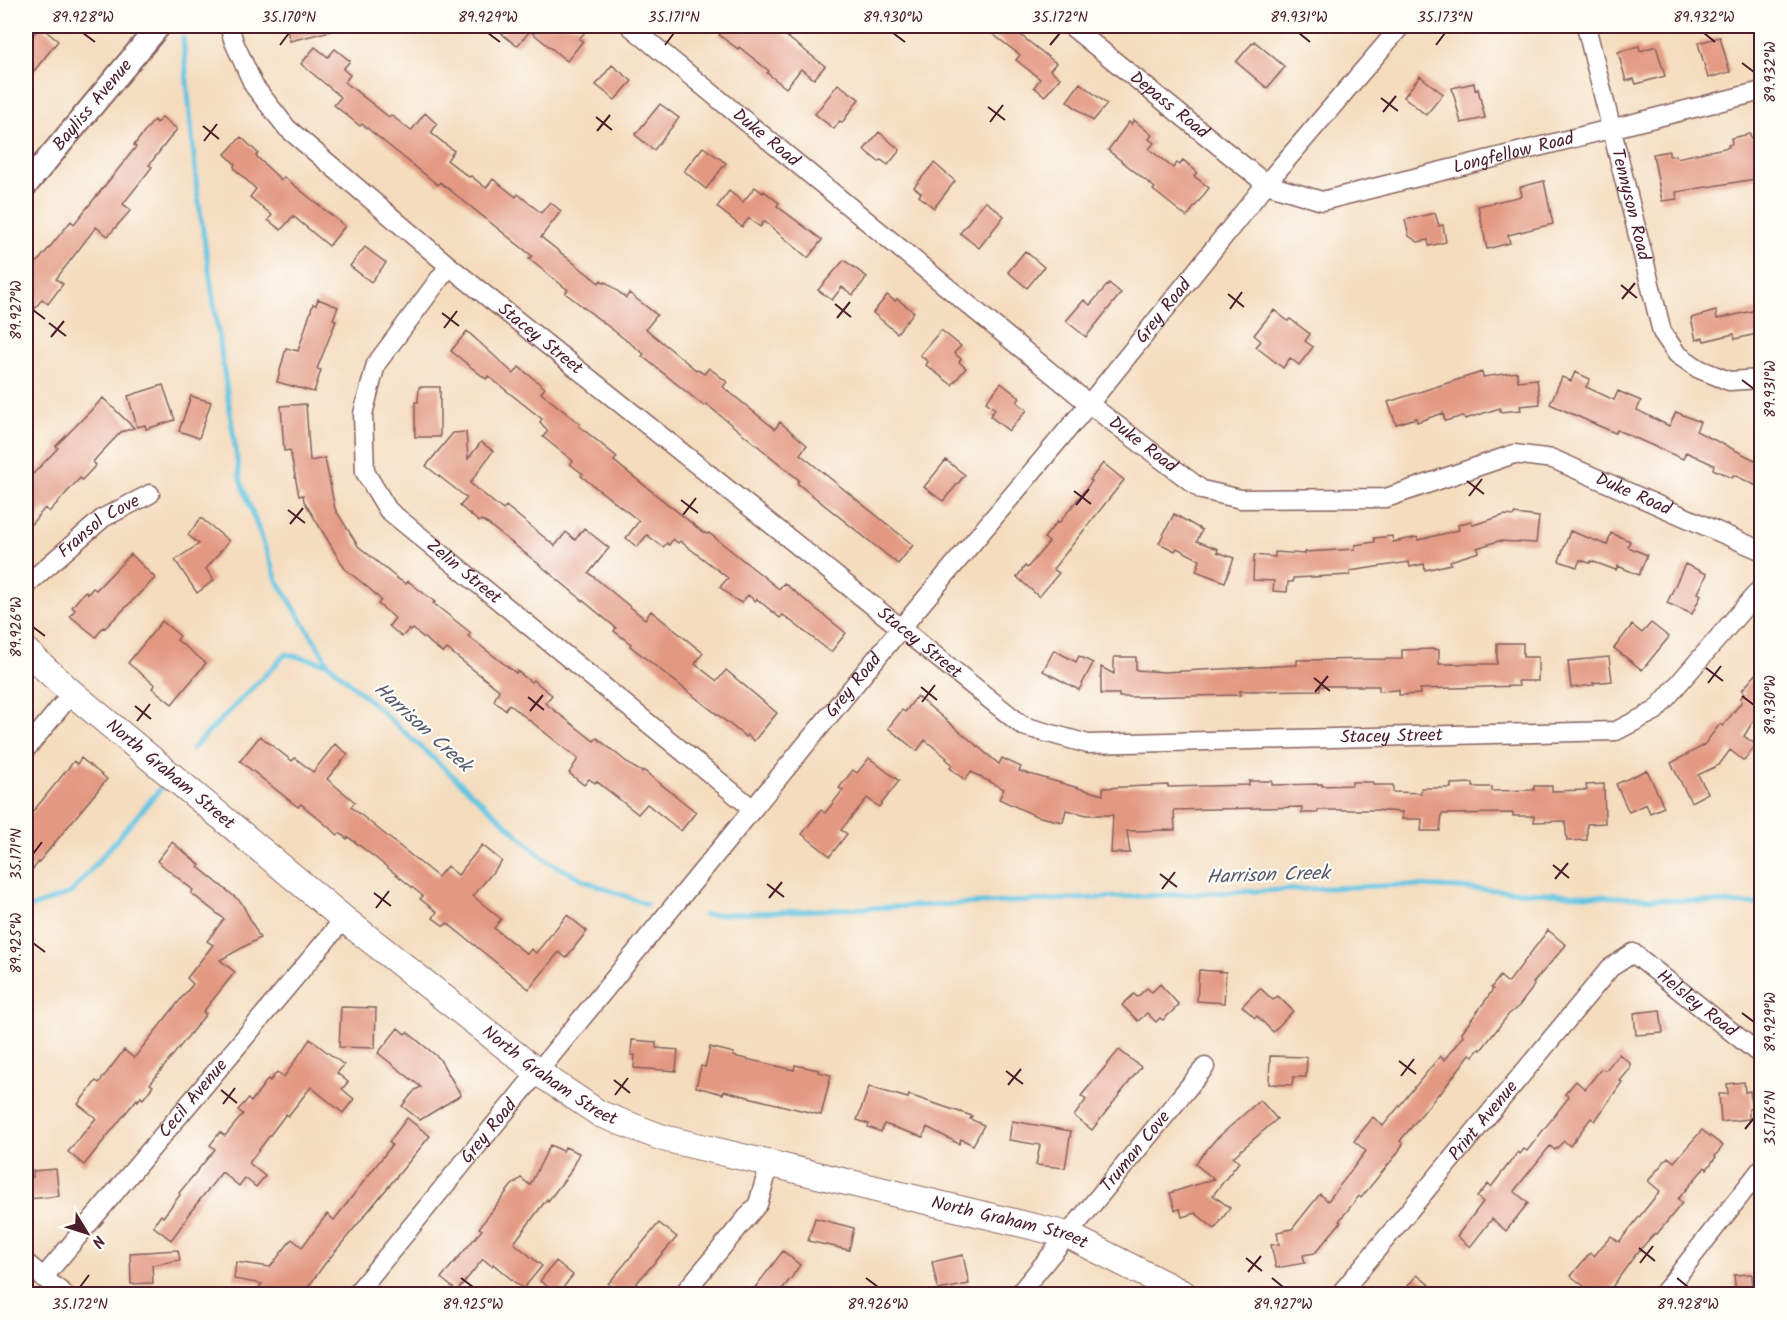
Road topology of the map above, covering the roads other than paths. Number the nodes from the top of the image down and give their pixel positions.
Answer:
1 (159, 26) edge
2 (229, 26) edge
3 (630, 26) edge
4 (1071, 26) edge
5 (1401, 26) edge
6 (1586, 26) edge
7 (1761, 91) edge
8 (1611, 127) junction
9 (1266, 184) junction
10 (26, 185) edge
11 (450, 266) junction
12 (1761, 379) edge
13 (1089, 404) junction
14 (150, 494) dead end
15 (1761, 551) edge
16 (26, 585) edge
17 (1761, 587) edge
18 (901, 628) junction
19 (26, 651) edge
20 (72, 693) junction
21 (26, 749) edge
22 (753, 809) junction
23 (344, 919) junction
24 (1633, 953) joint
25 (1761, 1056) edge
26 (1205, 1067) dead end
27 (538, 1073) junction
28 (770, 1162) junction
29 (1761, 1168) edge
30 (1068, 1235) junction
31 (26, 1263) edge
32 (43, 1278) junction
33 (64, 1294) edge
34 (356, 1294) edge
35 (683, 1294) edge
36 (1019, 1294) edge
37 (1184, 1294) edge
38 (1340, 1294) edge
39 (1663, 1294) edge

1 - 10 street, Bayliss Avenue
2 - 11 street, Stacey Street
3 - 13 street, Duke Road
4 - 9 street, Depass Road
5 - 9 street, Grey Road
6 - 8 street, Tennyson Road
7 - 8 street, Longfellow Road
8 - 9 street, Longfellow Road
8 - 12 street, Tennyson Road
9 - 13 street, Grey Road
11 - 18 street, Stacey Street
11 - 22 street, Zelin Street
13 - 15 street, Duke Road
13 - 18 street, Grey Road
14 - 16 street, Fransol Cove
17 - 18 street, Stacey Street
18 - 22 street, Grey Road
19 - 20 main road, North Graham Street
20 - 21 street
20 - 23 main road, North Graham Street
22 - 27 street, Grey Road
23 - 27 main road, North Graham Street
23 - 32 street, Cecil Avenue
24 - 25 street, Helsley Road
24 - 38 street, Print Avenue
26 - 30 street, Truman Cove
27 - 28 main road, North Graham Street
27 - 34 street, Grey Road
28 - 30 main road, North Graham Street
28 - 35 street
29 - 39 street
30 - 36 street, Truman Cove
30 - 37 main road, North Graham Street
31 - 32 street
32 - 33 street

